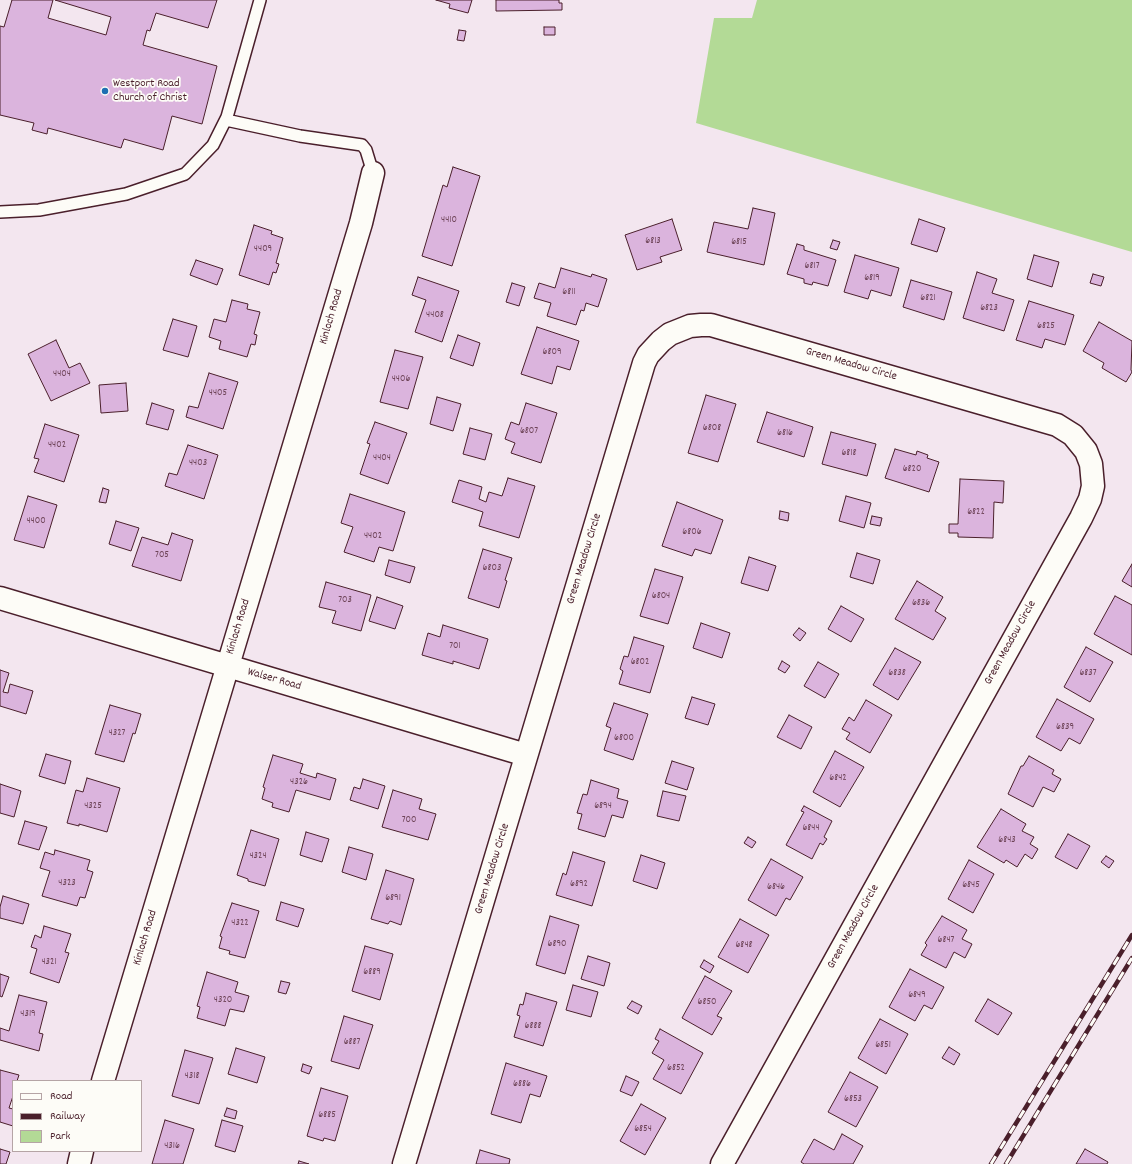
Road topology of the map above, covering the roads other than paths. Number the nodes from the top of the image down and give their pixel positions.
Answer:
1 (260, 0) edge
2 (226, 120) junction
3 (373, 173) joint
4 (0, 212) edge
5 (0, 598) edge
6 (227, 667) junction
7 (526, 754) junction
8 (103, 1080) edge
9 (82, 1152) edge
10 (79, 1164) edge
11 (404, 1164) edge
12 (722, 1164) edge

1 - 2 lane
2 - 3 lane
2 - 4 lane
3 - 6 street, Kinloch Road
5 - 6 street, Walser Road
6 - 7 street, Walser Road
6 - 8 street, Kinloch Road
7 - 11 street, Green Meadow Circle
7 - 12 street, Green Meadow Circle
9 - 10 street

